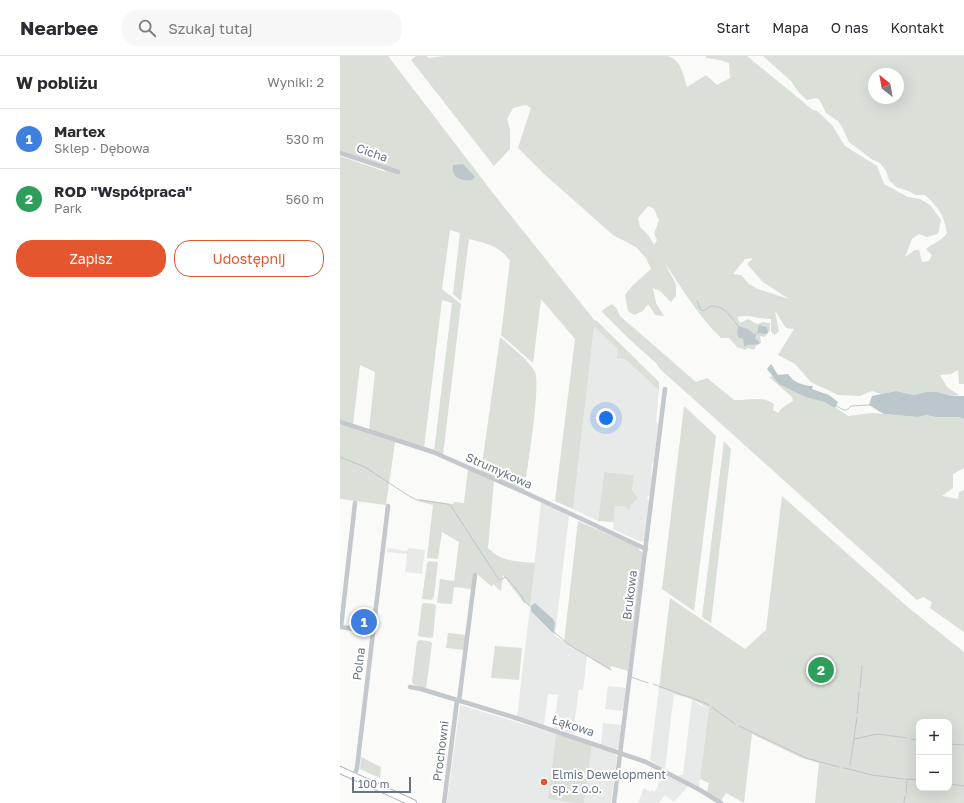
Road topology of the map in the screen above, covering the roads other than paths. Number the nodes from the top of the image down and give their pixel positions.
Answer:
1 (340, 153) edge
2 (398, 172) dead end
3 (665, 389) dead end
4 (340, 422) edge
5 (355, 503) dead end
6 (388, 506) dead end
7 (646, 549) junction
8 (475, 575) dead end
9 (341, 604) edge
10 (373, 632) junction
11 (410, 687) dead end
12 (458, 701) junction
13 (620, 752) junction
14 (341, 772) edge
15 (354, 776) junction
16 (413, 803) edge
17 (444, 803) edge
18 (614, 803) edge
19 (721, 803) edge

1 - 2 street, Cicha
3 - 7 street, Brukowa
4 - 7 street, Strumykowa
5 - 9 street
6 - 10 street, Polna
7 - 13 street, Brukowa
8 - 12 street, Prochowni
9 - 10 street
10 - 15 street, Polna
11 - 12 street, Łąkowa
12 - 13 street, Łąkowa
12 - 17 street, Prochowni
13 - 18 street, Brukowa
13 - 19 street, Łąkowa
14 - 15 street
15 - 16 street

